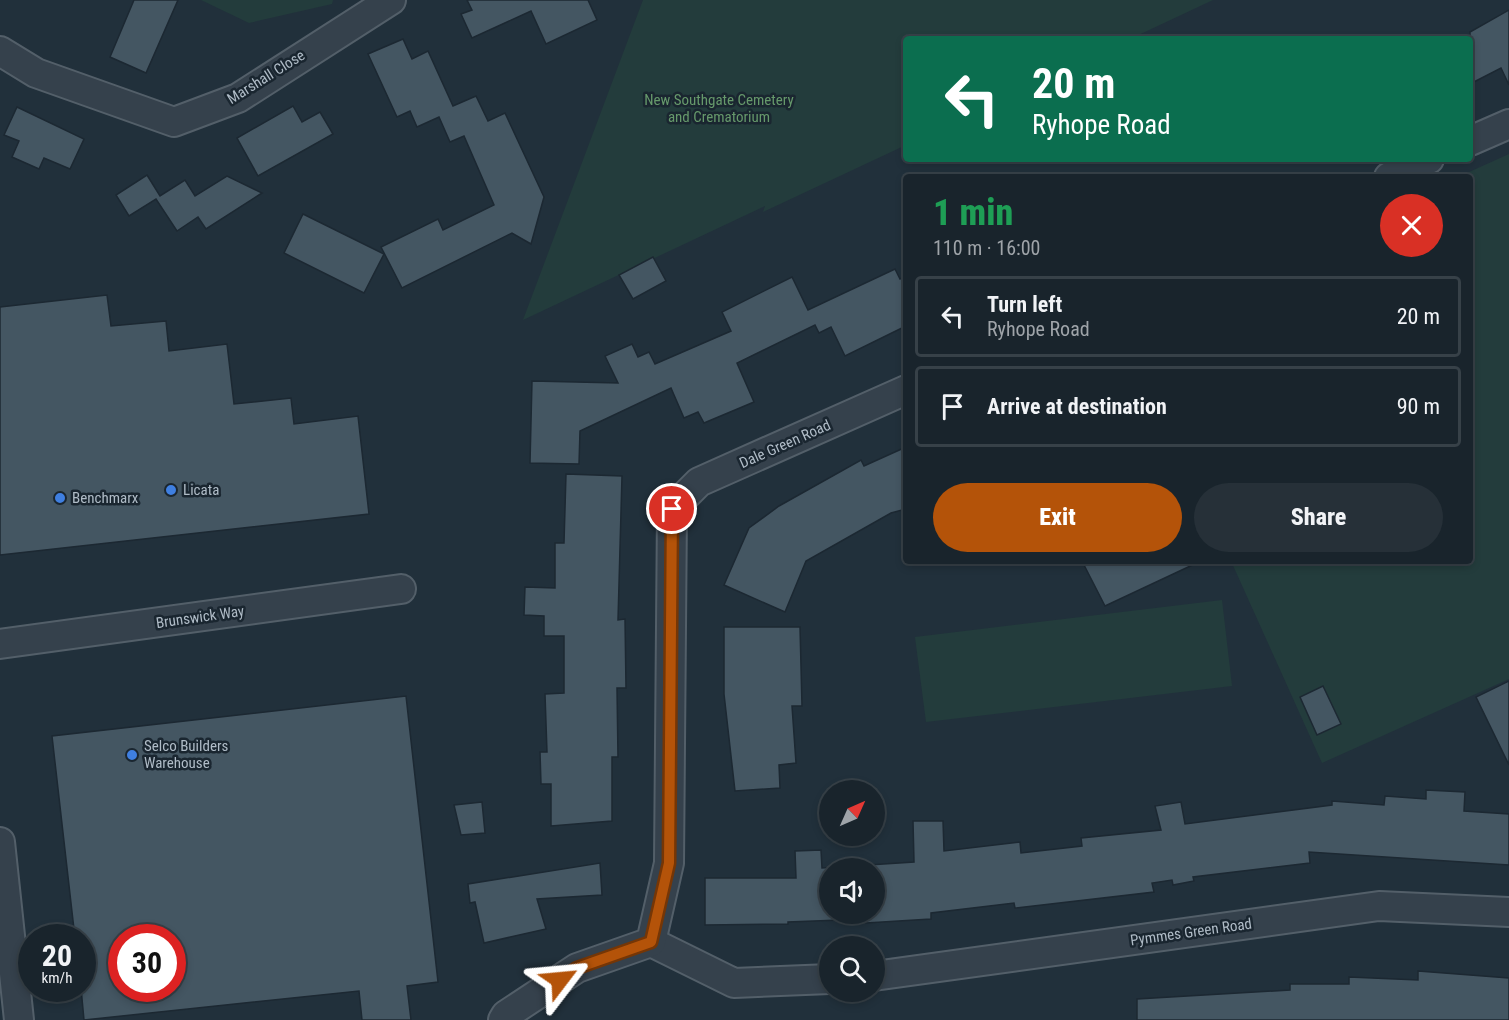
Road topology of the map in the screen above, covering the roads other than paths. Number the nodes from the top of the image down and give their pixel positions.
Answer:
1 (391, 0) edge
2 (0, 51) edge
3 (1509, 124) edge
4 (1473, 140) edge
5 (1422, 162) edge
6 (1396, 174) edge
7 (903, 391) edge
8 (401, 589) dead end
9 (0, 644) edge
10 (0, 842) edge
11 (1509, 912) edge
12 (651, 942) junction
13 (885, 974) edge
14 (819, 979) edge
15 (19, 1020) edge
16 (503, 1020) edge

1 - 2 street, Marshall Close
3 - 4 street
5 - 6 street
7 - 12 street, Dale Green Road
8 - 9 street, Brunswick Way
10 - 15 street
11 - 13 street, Pymmes Green Road
12 - 14 street
12 - 16 street

